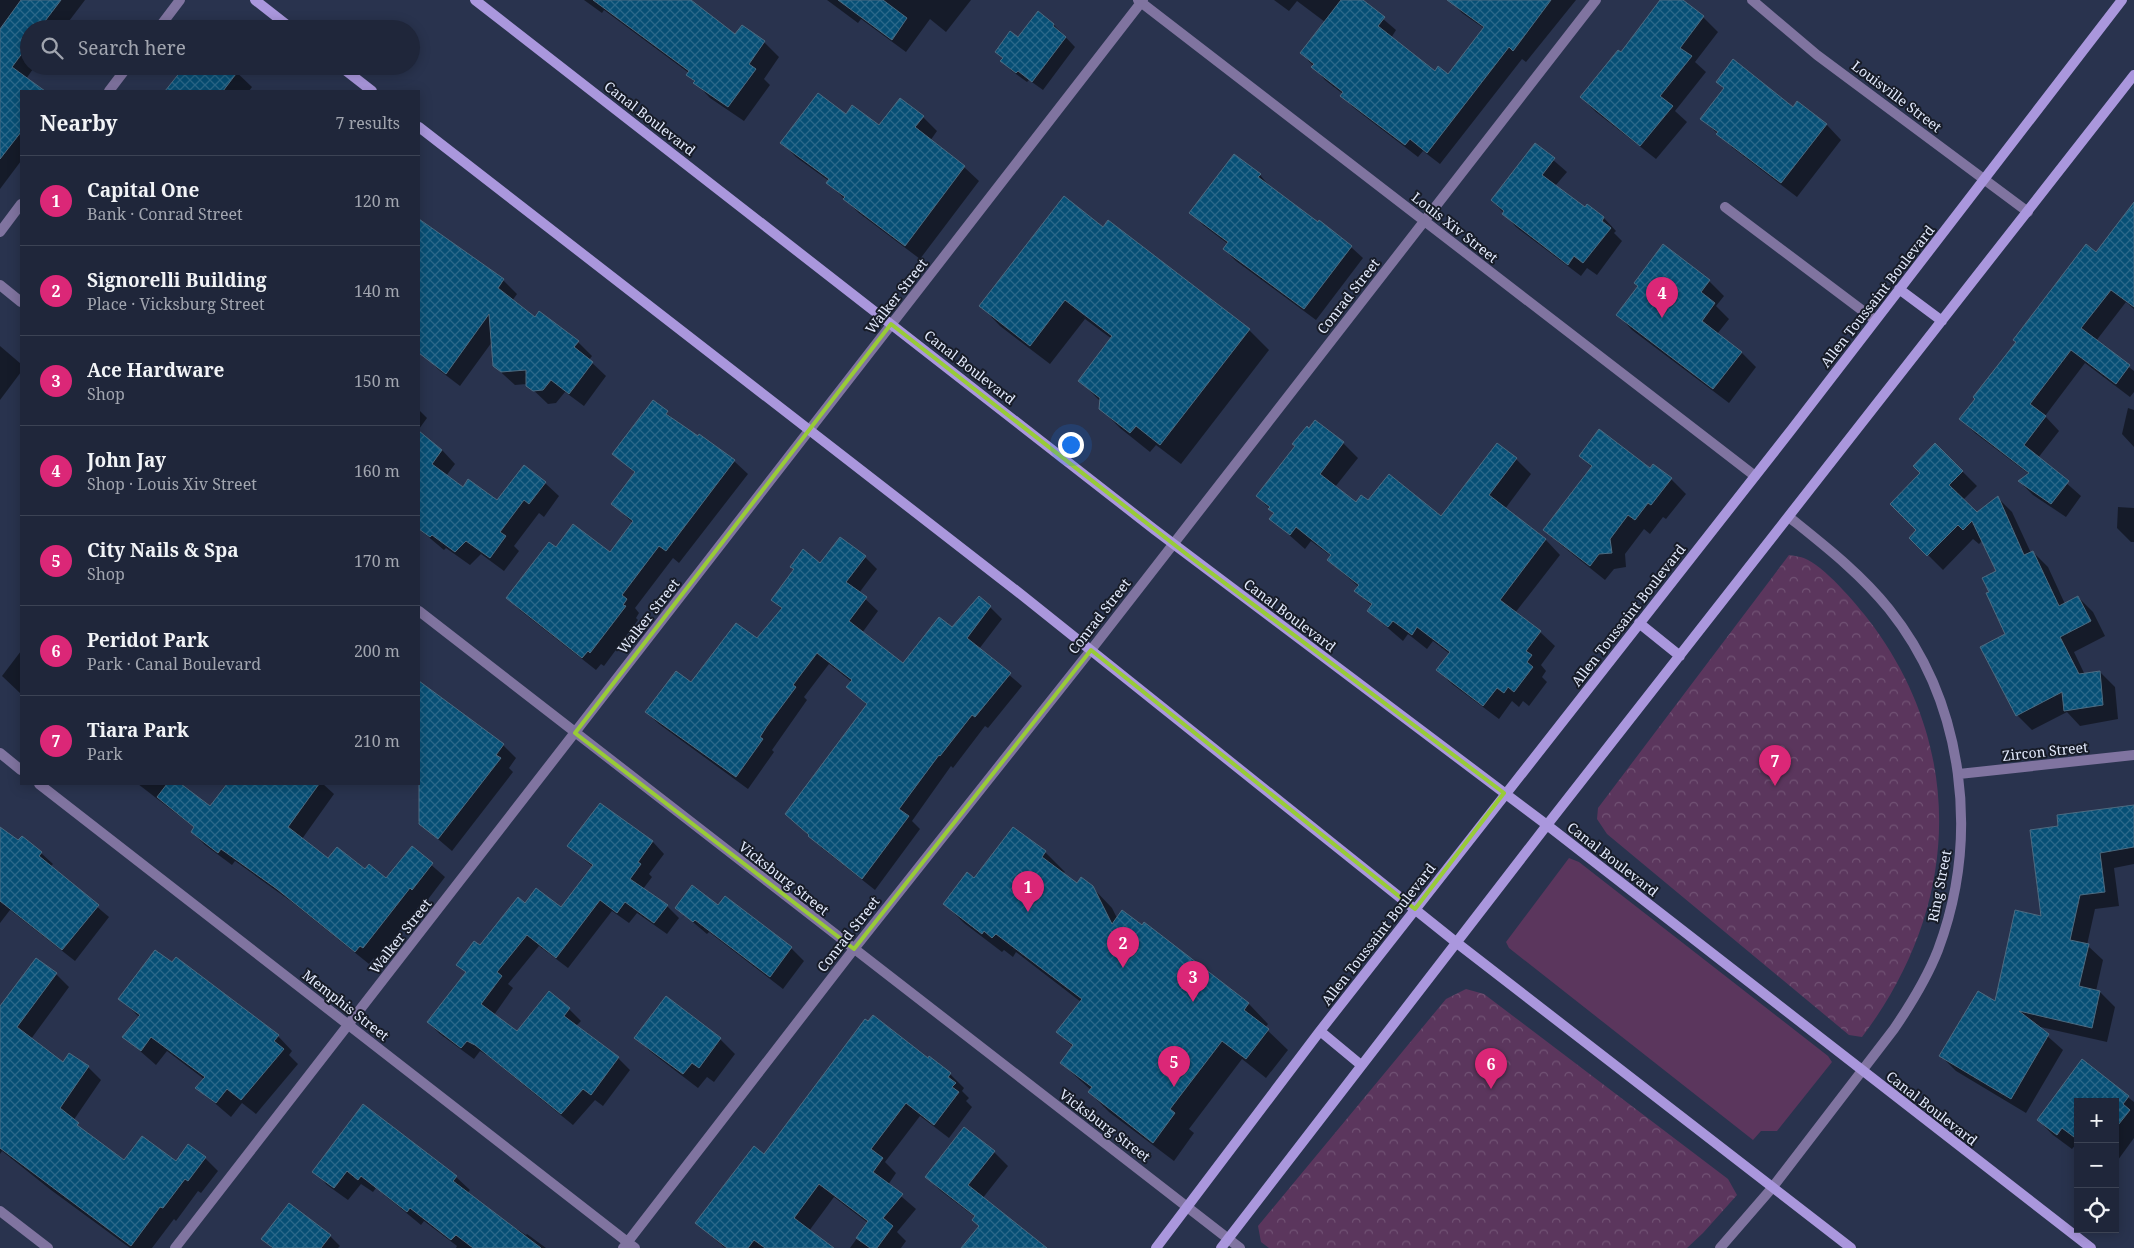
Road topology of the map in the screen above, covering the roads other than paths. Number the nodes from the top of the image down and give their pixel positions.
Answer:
1 (180, 0) edge
2 (255, 0) edge
3 (475, 0) edge
4 (1596, 0) edge
5 (1752, 0) edge
6 (2122, 0) edge
7 (1140, 1) edge
8 (165, 20) edge
9 (281, 20) edge
10 (2134, 74) edge
11 (121, 75) edge
12 (352, 75) edge
13 (110, 90) edge
14 (371, 90) edge
15 (420, 129) edge
16 (1984, 179) junction
17 (20, 205) edge
18 (1725, 207) dead end
19 (2028, 212) junction
20 (1424, 221) junction
21 (0, 232) edge
22 (0, 285) edge
23 (1899, 289) junction
24 (20, 301) edge
25 (1875, 320) junction
26 (1942, 321) junction
27 (891, 324) junction
28 (809, 431) junction
29 (1754, 476) junction
30 (1789, 517) junction
31 (1172, 543) junction
32 (420, 612) edge
33 (1639, 622) junction
34 (1091, 650) junction
35 (1680, 656) junction
36 (574, 733) junction
37 (0, 753) edge
38 (2134, 755) edge
39 (20, 769) edge
40 (1958, 774) junction
41 (40, 785) edge
42 (1504, 793) junction
43 (1547, 825) junction
44 (1415, 909) junction
45 (1457, 943) junction
46 (854, 949) junction
47 (348, 1024) junction
48 (1320, 1031) junction
49 (1361, 1065) junction
50 (1861, 1071) junction
51 (1772, 1188) junction
52 (1188, 1207) junction
53 (0, 1212) edge
54 (1228, 1238) junction
55 (2079, 1245) edge
56 (629, 1246) edge
57 (48, 1248) edge
58 (175, 1248) edge
59 (1156, 1248) edge
60 (1221, 1248) edge
61 (1240, 1248) edge
62 (1720, 1248) edge
63 (1851, 1248) edge
64 (2090, 1248) edge

1 - 8 street
2 - 9 main road
3 - 27 main road, Canal Boulevard
4 - 20 street, Conrad Street
5 - 16 street, Louisville Street
6 - 16 main road, Allen Toussaint Boulevard
7 - 20 street, Louis Xiv Street
7 - 27 street, Walker Street
10 - 19 main road
11 - 13 street
12 - 14 main road
15 - 28 main road
16 - 19 street, Louisville Street
16 - 23 main road, Allen Toussaint Boulevard
17 - 21 street
18 - 25 street
19 - 26 main road
20 - 29 street, Louis Xiv Street
20 - 31 street, Conrad Street
22 - 24 street
23 - 25 main road, Allen Toussaint Boulevard
23 - 26 main road
25 - 29 main road, Allen Toussaint Boulevard
26 - 30 main road
27 - 28 street, Walker Street
27 - 31 main road, Canal Boulevard
28 - 34 main road
28 - 36 street, Walker Street
29 - 33 main road, Allen Toussaint Boulevard
30 - 35 main road
30 - 40 street, Ring Street
31 - 34 street, Conrad Street
31 - 42 main road, Canal Boulevard
32 - 36 street, Vicksburg Street
33 - 35 main road
33 - 42 main road, Allen Toussaint Boulevard
34 - 44 main road
34 - 46 street, Conrad Street
35 - 43 main road
36 - 46 street, Vicksburg Street
36 - 47 street, Walker Street
37 - 39 street
38 - 40 street, Zircon Street
40 - 50 street, Ring Street
41 - 47 street, Memphis Street
42 - 43 main road, Canal Boulevard
42 - 44 main road, Allen Toussaint Boulevard
43 - 45 main road
43 - 50 main road, Canal Boulevard
44 - 45 main road
44 - 48 main road, Allen Toussaint Boulevard
45 - 49 main road
45 - 51 main road
46 - 52 street, Vicksburg Street
46 - 56 street, Conrad Street
47 - 56 street, Memphis Street
47 - 58 street, Walker Street
48 - 49 main road
48 - 52 main road, Allen Toussaint Boulevard
49 - 54 main road
50 - 51 street, Ring Street
50 - 55 main road, Canal Boulevard
51 - 62 street, Ring Street
51 - 63 main road
52 - 54 street, Vicksburg Street
52 - 59 main road, Allen Toussaint Boulevard
53 - 57 street
54 - 60 main road
54 - 61 street
55 - 64 main road, Canal Boulevard

